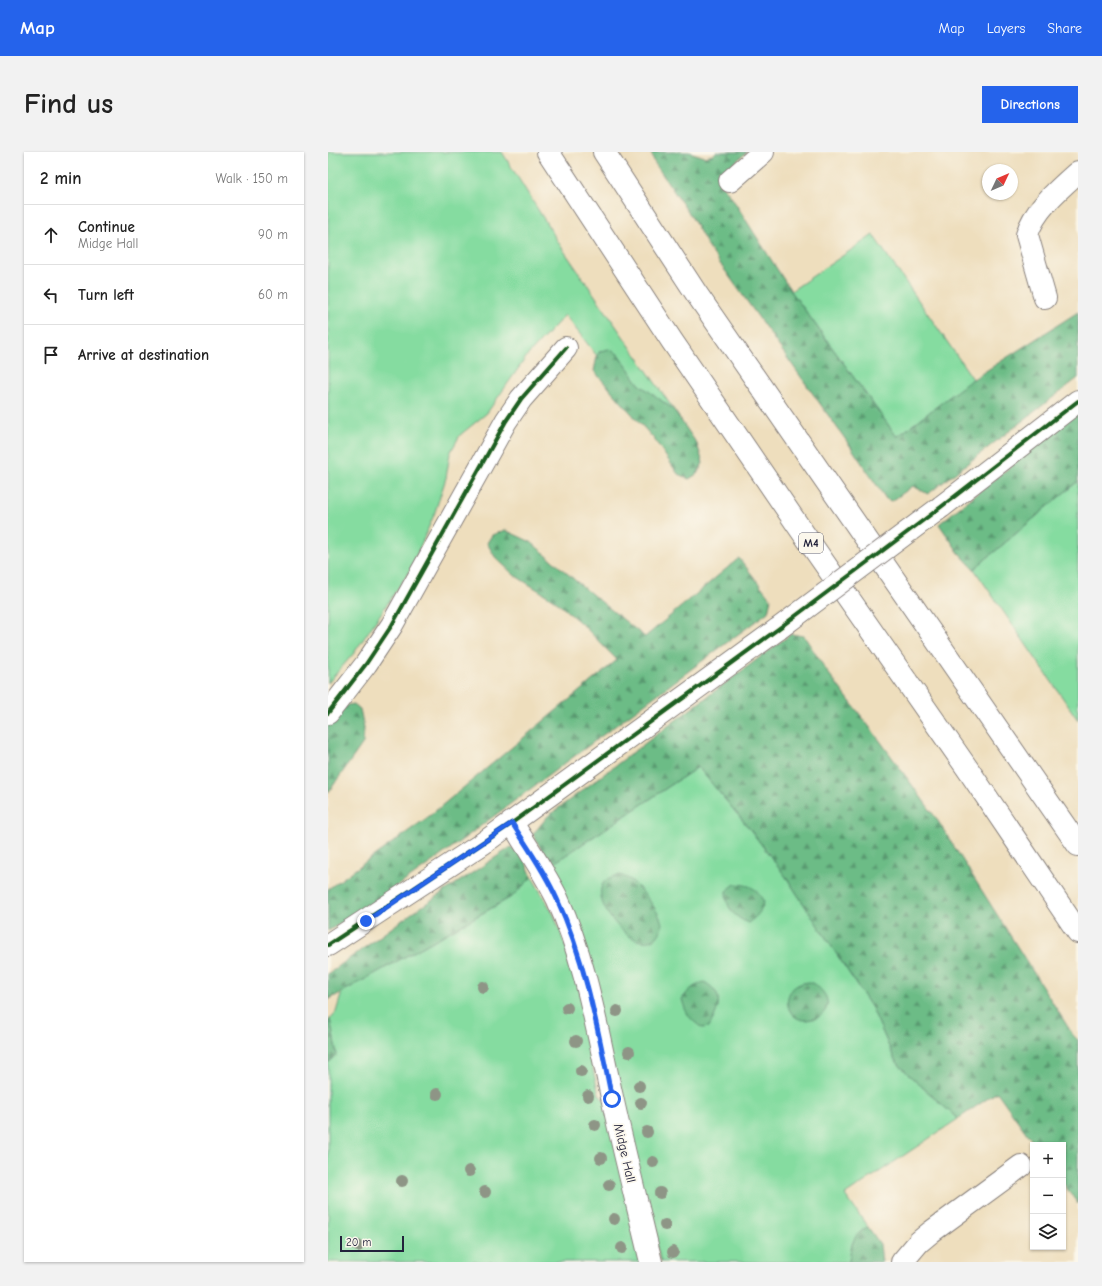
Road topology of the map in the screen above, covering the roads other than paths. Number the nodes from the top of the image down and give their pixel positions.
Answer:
1 (548, 152) edge
2 (604, 152) edge
3 (763, 152) edge
4 (1078, 172) edge
5 (730, 181) dead end
6 (1045, 298) dead end
7 (566, 348) dead end
8 (1078, 401) edge
9 (328, 713) edge
10 (512, 823) junction
11 (1078, 845) edge
12 (1078, 932) edge
13 (328, 945) edge
14 (1021, 1166) dead end
15 (651, 1262) edge
16 (902, 1262) edge

1 - 12 main road, M4
2 - 11 main road
3 - 5 main road
4 - 6 main road
7 - 9 main road
8 - 10 main road, bridge
10 - 13 main road
10 - 15 main road, Midge Hall
14 - 16 main road

